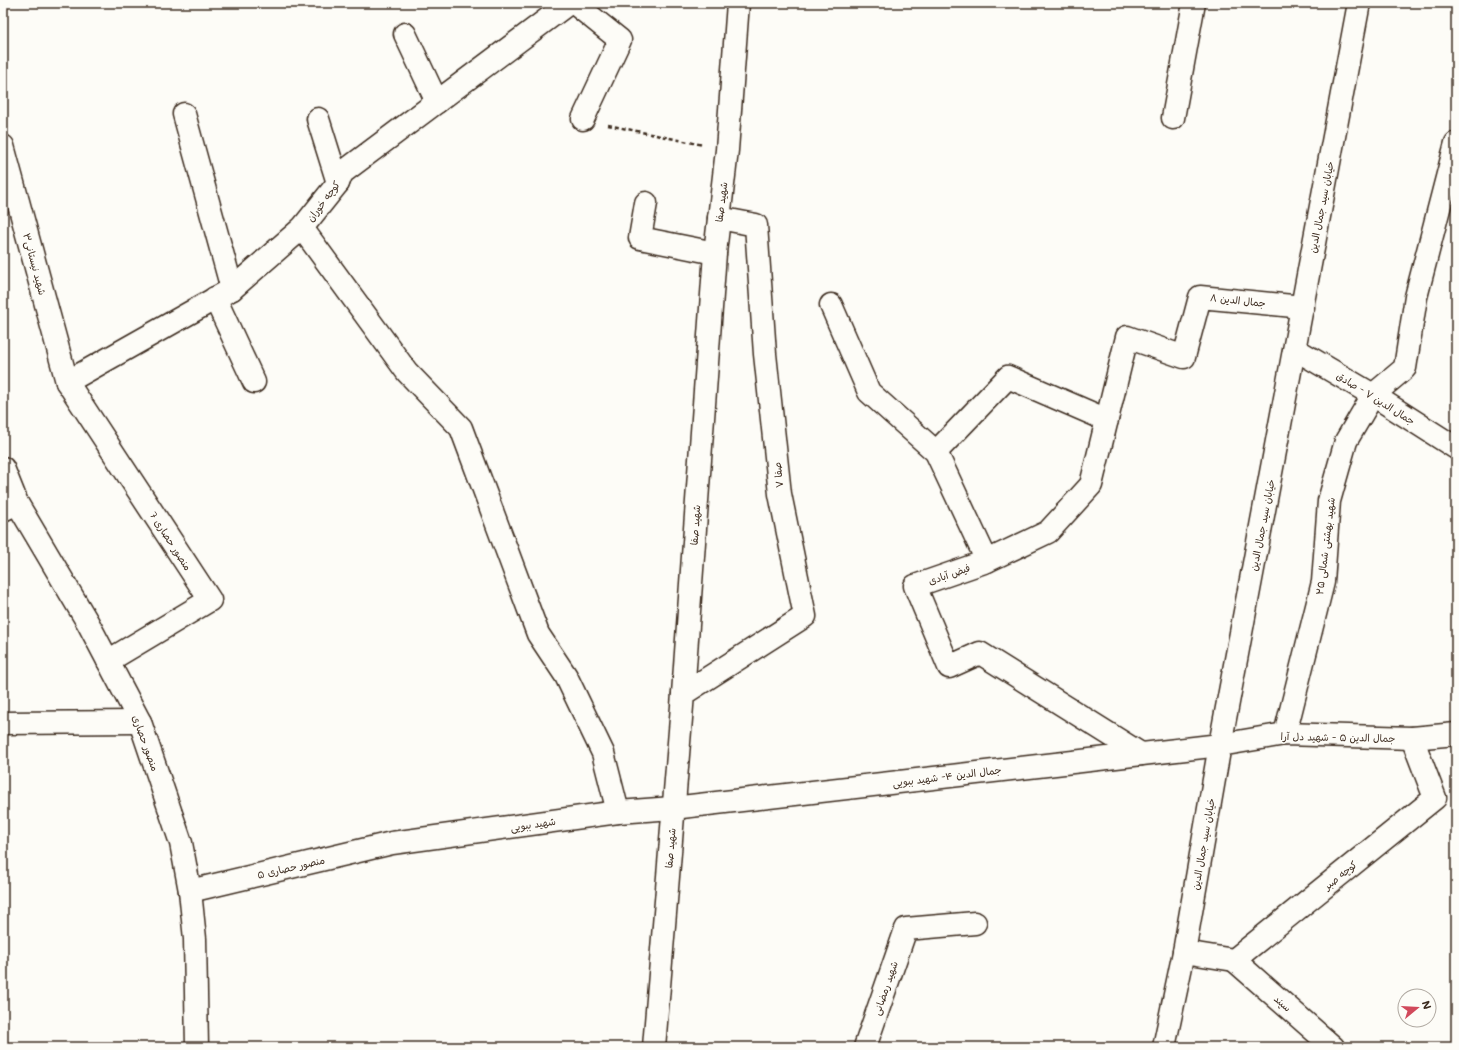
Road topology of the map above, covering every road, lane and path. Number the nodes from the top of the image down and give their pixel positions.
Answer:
1 (569, 3) edge
2 (574, 3) edge
3 (738, 3) edge
4 (1194, 3) edge
5 (1360, 6) edge
6 (405, 34) dead end
7 (437, 102) junction
8 (184, 114) dead end
9 (1174, 118) dead end
10 (318, 119) dead end
11 (582, 119) joint
12 (1456, 143) edge
13 (3, 146) edge
14 (727, 150) junction
15 (338, 183) junction
16 (646, 203) dead end
17 (719, 218) junction
18 (302, 228) junction
19 (715, 253) junction
20 (224, 294) junction
21 (831, 305) dead end
22 (1303, 307) junction
23 (1127, 337) joint
24 (1295, 349) junction
25 (66, 382) junction
26 (254, 382) dead end
27 (1373, 395) junction
28 (1107, 420) junction
29 (1456, 448) edge
30 (936, 452) junction
31 (3, 468) edge
32 (10, 507) edge
33 (987, 561) junction
34 (108, 660) junction
35 (683, 694) junction
36 (3, 722) edge
37 (140, 722) junction
38 (1285, 734) junction
39 (1456, 734) edge
40 (1412, 738) junction
41 (1220, 745) junction
42 (1141, 754) junction
43 (673, 808) junction
44 (618, 812) junction
45 (392, 843) joint
46 (190, 891) junction
47 (975, 923) dead end
48 (1184, 952) junction
49 (1234, 960) junction
50 (197, 1047) edge
51 (654, 1047) edge
52 (865, 1047) edge
53 (1164, 1047) edge
54 (1333, 1047) edge

1 - 7 street, کوچه خوران
2 - 11 street
3 - 14 street, شهید صفا
4 - 9 street
5 - 22 street, خیابان سید جمال الدین
6 - 7 street
7 - 15 street, کوچه خوران
8 - 20 street
10 - 15 street
11 - 14 path
12 - 27 street, ۲۵ شهید بهشتی شمالی
13 - 25 street, شهید نیستانی۳
14 - 17 street, شهید صفا
15 - 18 street, کوچه خوران
16 - 19 street
17 - 19 street, شهید صفا
17 - 35 street, صفا ۷
18 - 20 street, کوچه خوران
18 - 44 street
19 - 35 street, شهید صفا
20 - 25 street, کوچه خوران
20 - 26 street
21 - 30 street
22 - 23 street, جمال الدین ۸
22 - 24 street, خیابان سید جمال الدین
23 - 28 street, فیض آبادی
24 - 27 street, جمال الدین ۷ - صادق
24 - 41 street, خیابان سید جمال الدین
25 - 34 street, منصور حصاری 7
27 - 29 street, جمال الدین ۷ - صادق
27 - 38 street, ۲۵ شهید بهشتی شمالی
28 - 30 street
28 - 33 street, فیض آبادی
30 - 33 street
31 - 32 street, منصور حصاری
32 - 34 street, منصور حصاری
33 - 42 street, فیض آبادی
34 - 37 street, منصور حصاری
35 - 43 street, شهید صفا
36 - 37 street
37 - 46 street, منصور حصاری
38 - 40 street, جمال الدین ۵ - شهید دل آرا
38 - 41 street, جمال الدین ۵ - شهید دل آرا
39 - 40 street, جمال الدین ۵ - شهید دل آرا
40 - 49 street, کوچه صبر
41 - 42 street, جمال الدین ۴- شهید ببویی
41 - 48 street, خیابان سید جمال الدین
42 - 43 street, جمال الدین ۴- شهید ببویی
43 - 44 street, شهید ببویی
43 - 51 street, شهید صفا
44 - 45 street, شهید ببویی
45 - 46 street, منصور حصاری ۵
46 - 50 street, منصور حصاری
47 - 52 street, شهید رمضانی
48 - 49 street
48 - 53 street, خیابان سید جمال الدین
49 - 54 street, سپند

